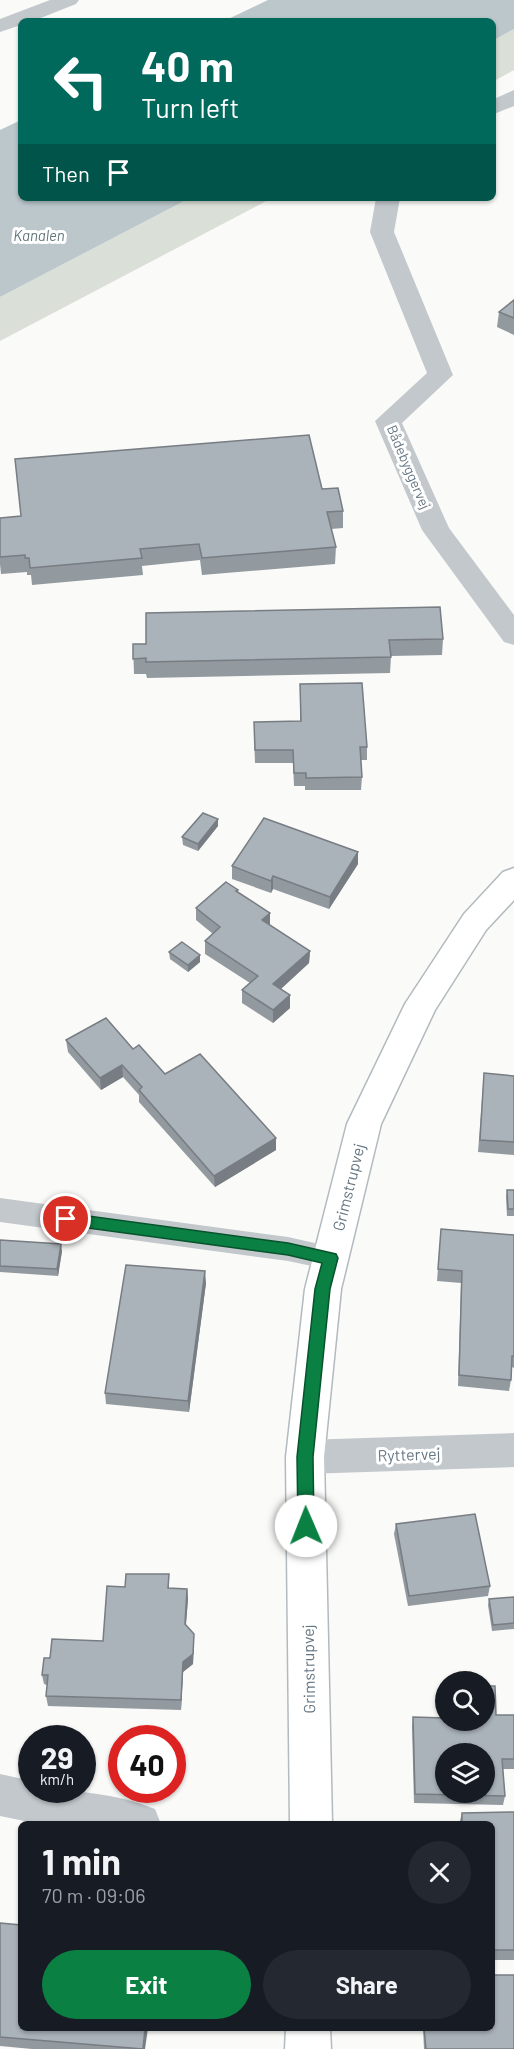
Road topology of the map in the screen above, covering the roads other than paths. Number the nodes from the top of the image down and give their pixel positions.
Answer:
1 (69, 0) edge
2 (21, 18) edge
3 (18, 19) edge
4 (0, 26) edge
5 (514, 97) edge
6 (496, 106) edge
7 (387, 201) edge
8 (514, 635) edge
9 (514, 880) edge
10 (0, 1210) edge
11 (331, 1258) junction
12 (514, 1450) edge
13 (305, 1457) junction
14 (0, 1796) edge
15 (126, 1821) edge
16 (311, 1821) edge
17 (308, 2031) edge
18 (308, 2049) edge

1 - 2 street
3 - 4 street
5 - 6 street
7 - 8 street, Bådebyggervej
9 - 11 street, Grimstrupvej
10 - 11 lane
11 - 13 street, Grimstrupvej
12 - 13 street, Ryttervej
13 - 16 street, Grimstrupvej
14 - 15 street
17 - 18 street

